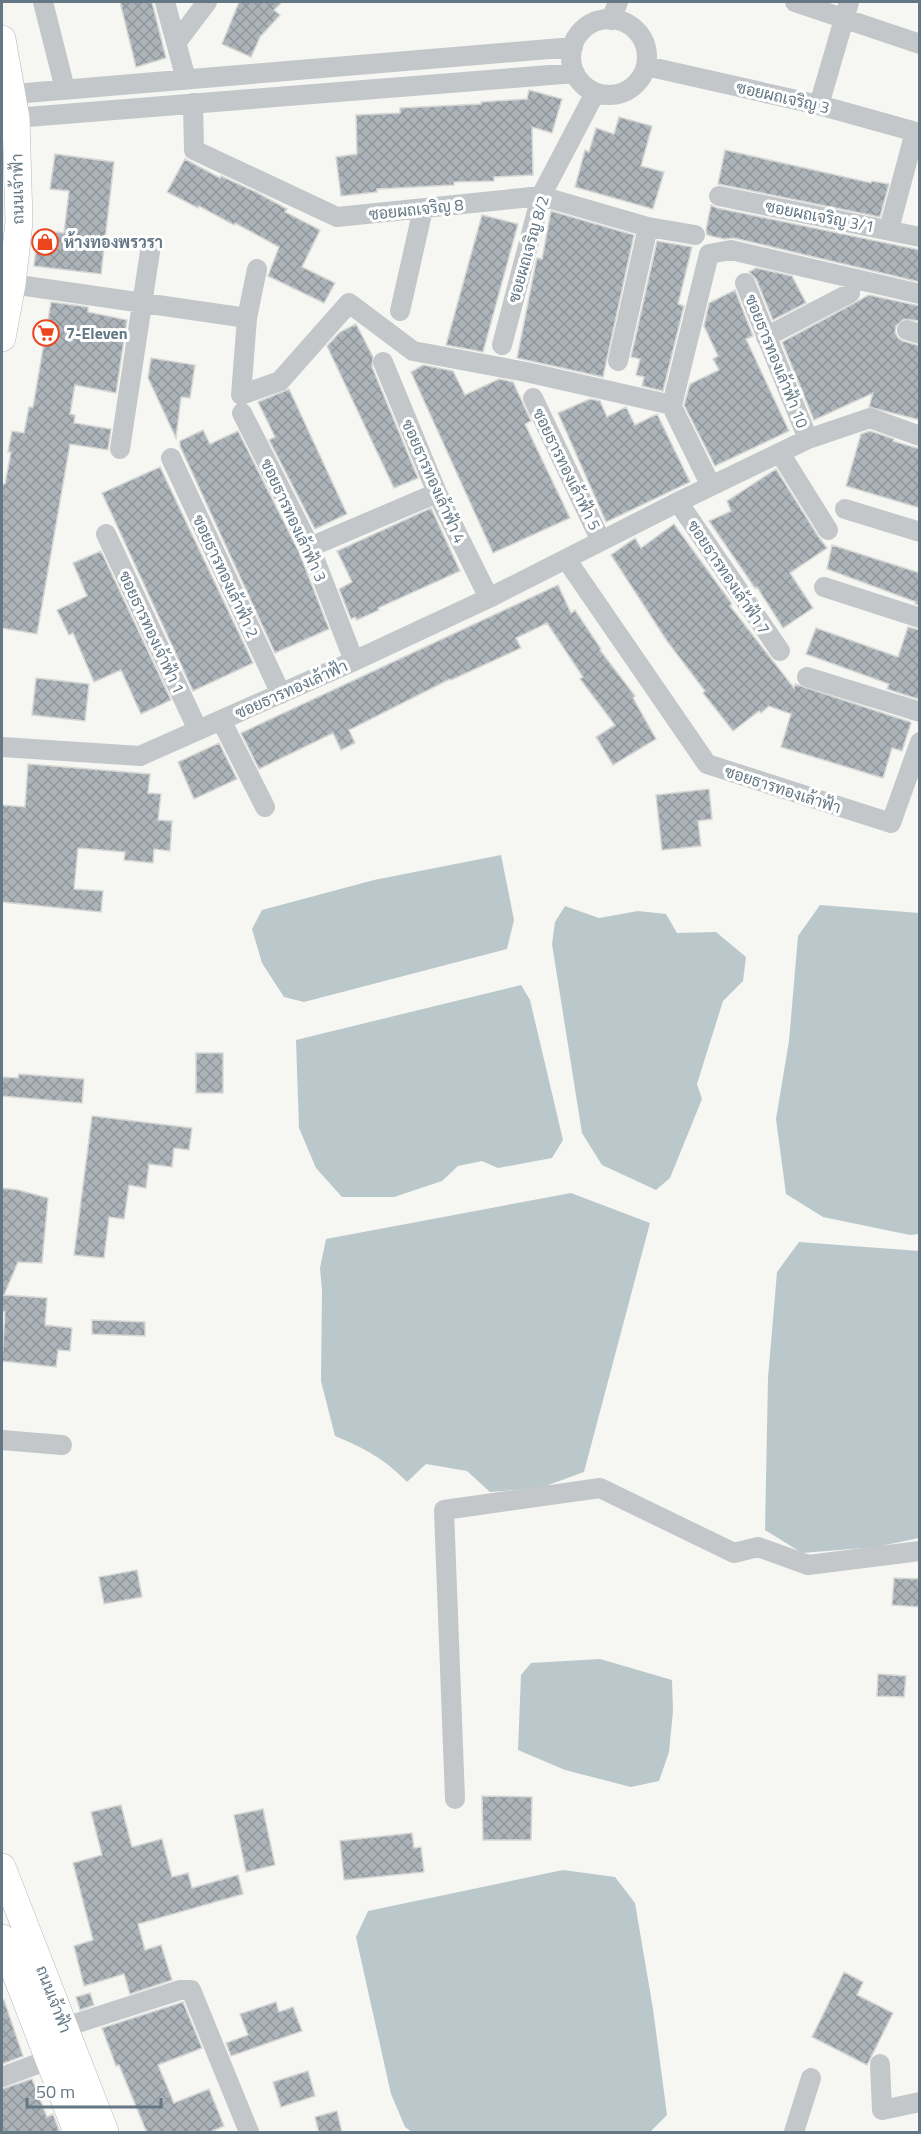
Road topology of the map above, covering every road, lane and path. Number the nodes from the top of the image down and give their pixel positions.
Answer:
1 (43, 2) edge
2 (165, 2) edge
3 (207, 2) edge
4 (795, 2) edge
5 (846, 10) edge
6 (615, 11) edge
7 (2, 39) edge
8 (176, 43) junction
9 (920, 44) edge
10 (573, 47) junction
11 (646, 66) junction
12 (575, 73) junction
13 (186, 79) junction
14 (64, 89) junction
15 (595, 93) junction
16 (193, 103) junction
17 (819, 105) junction
18 (7, 107) edge
19 (917, 132) edge
20 (541, 196) junction
21 (719, 196) dead end
22 (423, 209) junction
23 (648, 226) junction
24 (889, 229) junction
25 (695, 235) dead end
26 (920, 237) edge
27 (151, 245) dead end
28 (257, 269) dead end
29 (12, 284) junction
30 (745, 284) dead end
31 (850, 293) dead end
32 (920, 294) edge
33 (142, 304) junction
34 (400, 311) dead end
35 (247, 318) junction
36 (766, 337) junction
37 (2, 338) edge
38 (502, 345) dead end
39 (618, 361) dead end
40 (383, 362) dead end
41 (533, 398) dead end
42 (674, 411) dead end
43 (242, 413) dead end
44 (920, 436) edge
45 (808, 439) junction
46 (120, 449) dead end
47 (780, 453) junction
48 (171, 458) dead end
49 (711, 486) junction
50 (437, 492) junction
51 (678, 502) junction
52 (845, 508) dead end
53 (828, 530) dead end
54 (920, 532) edge
55 (106, 534) dead end
56 (602, 541) junction
57 (310, 547) junction
58 (566, 559) junction
59 (824, 587) dead end
60 (489, 598) junction
61 (920, 618) edge
62 (780, 651) dead end
63 (354, 662) junction
64 (807, 677) dead end
65 (281, 694) junction
66 (920, 712) edge
67 (221, 720) junction
68 (198, 730) junction
69 (920, 742) edge
70 (2, 747) edge
71 (911, 796) edge
72 (265, 807) dead end
73 (2, 1440) edge
74 (62, 1445) dead end
75 (920, 1551) edge
76 (455, 1799) dead end
77 (2, 1867) edge
78 (2, 1938) edge
79 (65, 2027) junction
80 (48, 2060) junction
81 (880, 2064) dead end
82 (2, 2077) edge
83 (811, 2078) dead end
84 (920, 2102) edge
85 (77, 2133) edge
86 (105, 2133) edge
87 (249, 2133) edge
88 (794, 2133) edge

1 - 14 street
2 - 8 street
3 - 8 street
4 - 5 street
5 - 9 street
5 - 17 street
6 - 10 street
6 - 11 street
7 - 18 main road, ถนนเจ้าฟ้า
8 - 13 street
10 - 12 street
10 - 13 street
11 - 15 street
11 - 17 street, ซอยผถเจริญ 3
12 - 15 street
12 - 16 street
13 - 14 street
14 - 18 street
15 - 20 street, ซอยผถเจริญ 8/2
16 - 18 street
16 - 22 street, ซอยผถเจริญ 8
17 - 19 street, ซอยผถเจริญ 3
18 - 29 main road, ถนนเจ้าฟ้า
19 - 24 street
20 - 22 street, ซอยผถเจริญ 8
20 - 23 street, ซอยผถเจริญ 8
20 - 38 street, ซอยผถเจริญ 8/2
21 - 24 street, ซอยผถเจริญ 3/1
22 - 34 street
23 - 25 street, ซอยผถเจริญ 8
23 - 39 street
24 - 26 street, ซอยผถเจริญ 3/1
27 - 33 street
28 - 35 street
29 - 33 street
29 - 37 main road, ถนนเจ้าฟ้า
30 - 36 street, ซอยธารทองเล้าฟ้า 10
31 - 36 street
32 - 35 street
33 - 35 street
33 - 46 street
36 - 45 street, ซอยธารทองเล้าฟ้า 10
40 - 50 street, ซอยธารทองเล้าฟ้า 4
41 - 56 street, ซอยธารทองเล้าฟ้า 5
42 - 49 street
43 - 57 street, ซอยธารทองเล้าฟ้า 3
44 - 45 street, ซอยธารทองเล้าฟ้า
45 - 47 street, ซอยธารทองเล้าฟ้า
47 - 49 street, ซอยธารทองเล้าฟ้า
47 - 53 street
48 - 65 street, ซอยธารทองเล้าฟ้า 2
49 - 51 street, ซอยธารทองเล้าฟ้า
50 - 57 street
50 - 60 street, ซอยธารทองเล้าฟ้า 4
51 - 56 street, ซอยธารทองเล้าฟ้า
51 - 62 street, ซอยธารทองเล้าฟ้า 7
52 - 54 street
55 - 68 street, ซอยธารทองเจ้าฟ้า 1
56 - 58 street, ซอยธารทองเล้าฟ้า
57 - 63 street, ซอยธารทองเล้าฟ้า 3
58 - 60 street, ซอยธารทองเล้าฟ้า
58 - 71 street, ซอยธารทองเล้าฟ้า
59 - 61 street
60 - 63 street, ซอยธารทองเล้าฟ้า
63 - 65 street, ซอยธารทองเล้าฟ้า
64 - 66 street
65 - 67 street, ซอยธารทองเล้าฟ้า
67 - 68 street, ซอยธารทองเล้าฟ้า
67 - 72 street
68 - 70 street, ซอยธารทองเล้าฟ้า
69 - 71 street
73 - 74 street
75 - 76 street
77 - 79 main road, ถนนเจ้าฟ้า
78 - 80 main road, ถนนเจ้าฟ้า
79 - 86 main road, ถนนเจ้าฟ้า
79 - 87 street
80 - 82 street
80 - 85 main road, ถนนเจ้าฟ้า
81 - 84 street
83 - 88 street

